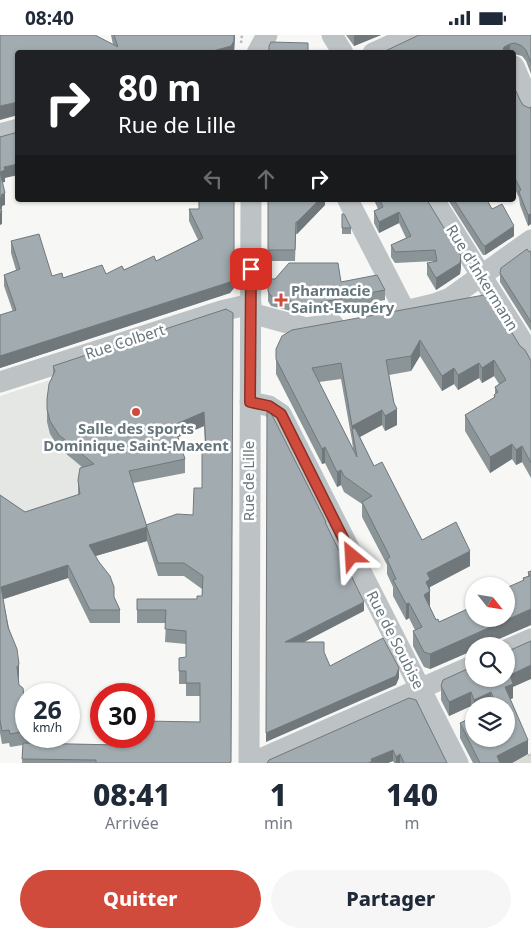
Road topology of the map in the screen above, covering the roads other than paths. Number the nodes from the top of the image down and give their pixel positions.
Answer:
1 (267, 35) edge
2 (332, 35) edge
3 (413, 35) edge
4 (259, 50) edge
5 (341, 50) edge
6 (380, 50) edge
7 (516, 71) edge
8 (531, 105) edge
9 (15, 130) edge
10 (0, 134) edge
11 (251, 202) edge
12 (349, 202) edge
13 (435, 202) edge
14 (531, 240) edge
15 (481, 276) junction
16 (251, 308) junction
17 (349, 321) edge
18 (531, 355) edge
19 (0, 382) edge
20 (250, 402) junction
21 (531, 639) edge
22 (515, 646) edge
23 (465, 669) edge
24 (419, 689) junction
25 (250, 763) edge
26 (458, 763) edge

1 - 4 street
2 - 5 street
3 - 6 street
7 - 8 street
9 - 10 street
11 - 16 street, Rue de Lille
12 - 15 street
13 - 15 street, Rue d'Inkermann
14 - 15 street
15 - 18 street, Rue d'Inkermann
16 - 17 street
16 - 19 street, Rue Colbert
16 - 20 street, Rue de Lille
20 - 24 street, Rue de Soubise
20 - 25 street, Rue de Lille
21 - 22 street
23 - 24 street
24 - 25 street
24 - 26 street, Rue de Soubise

